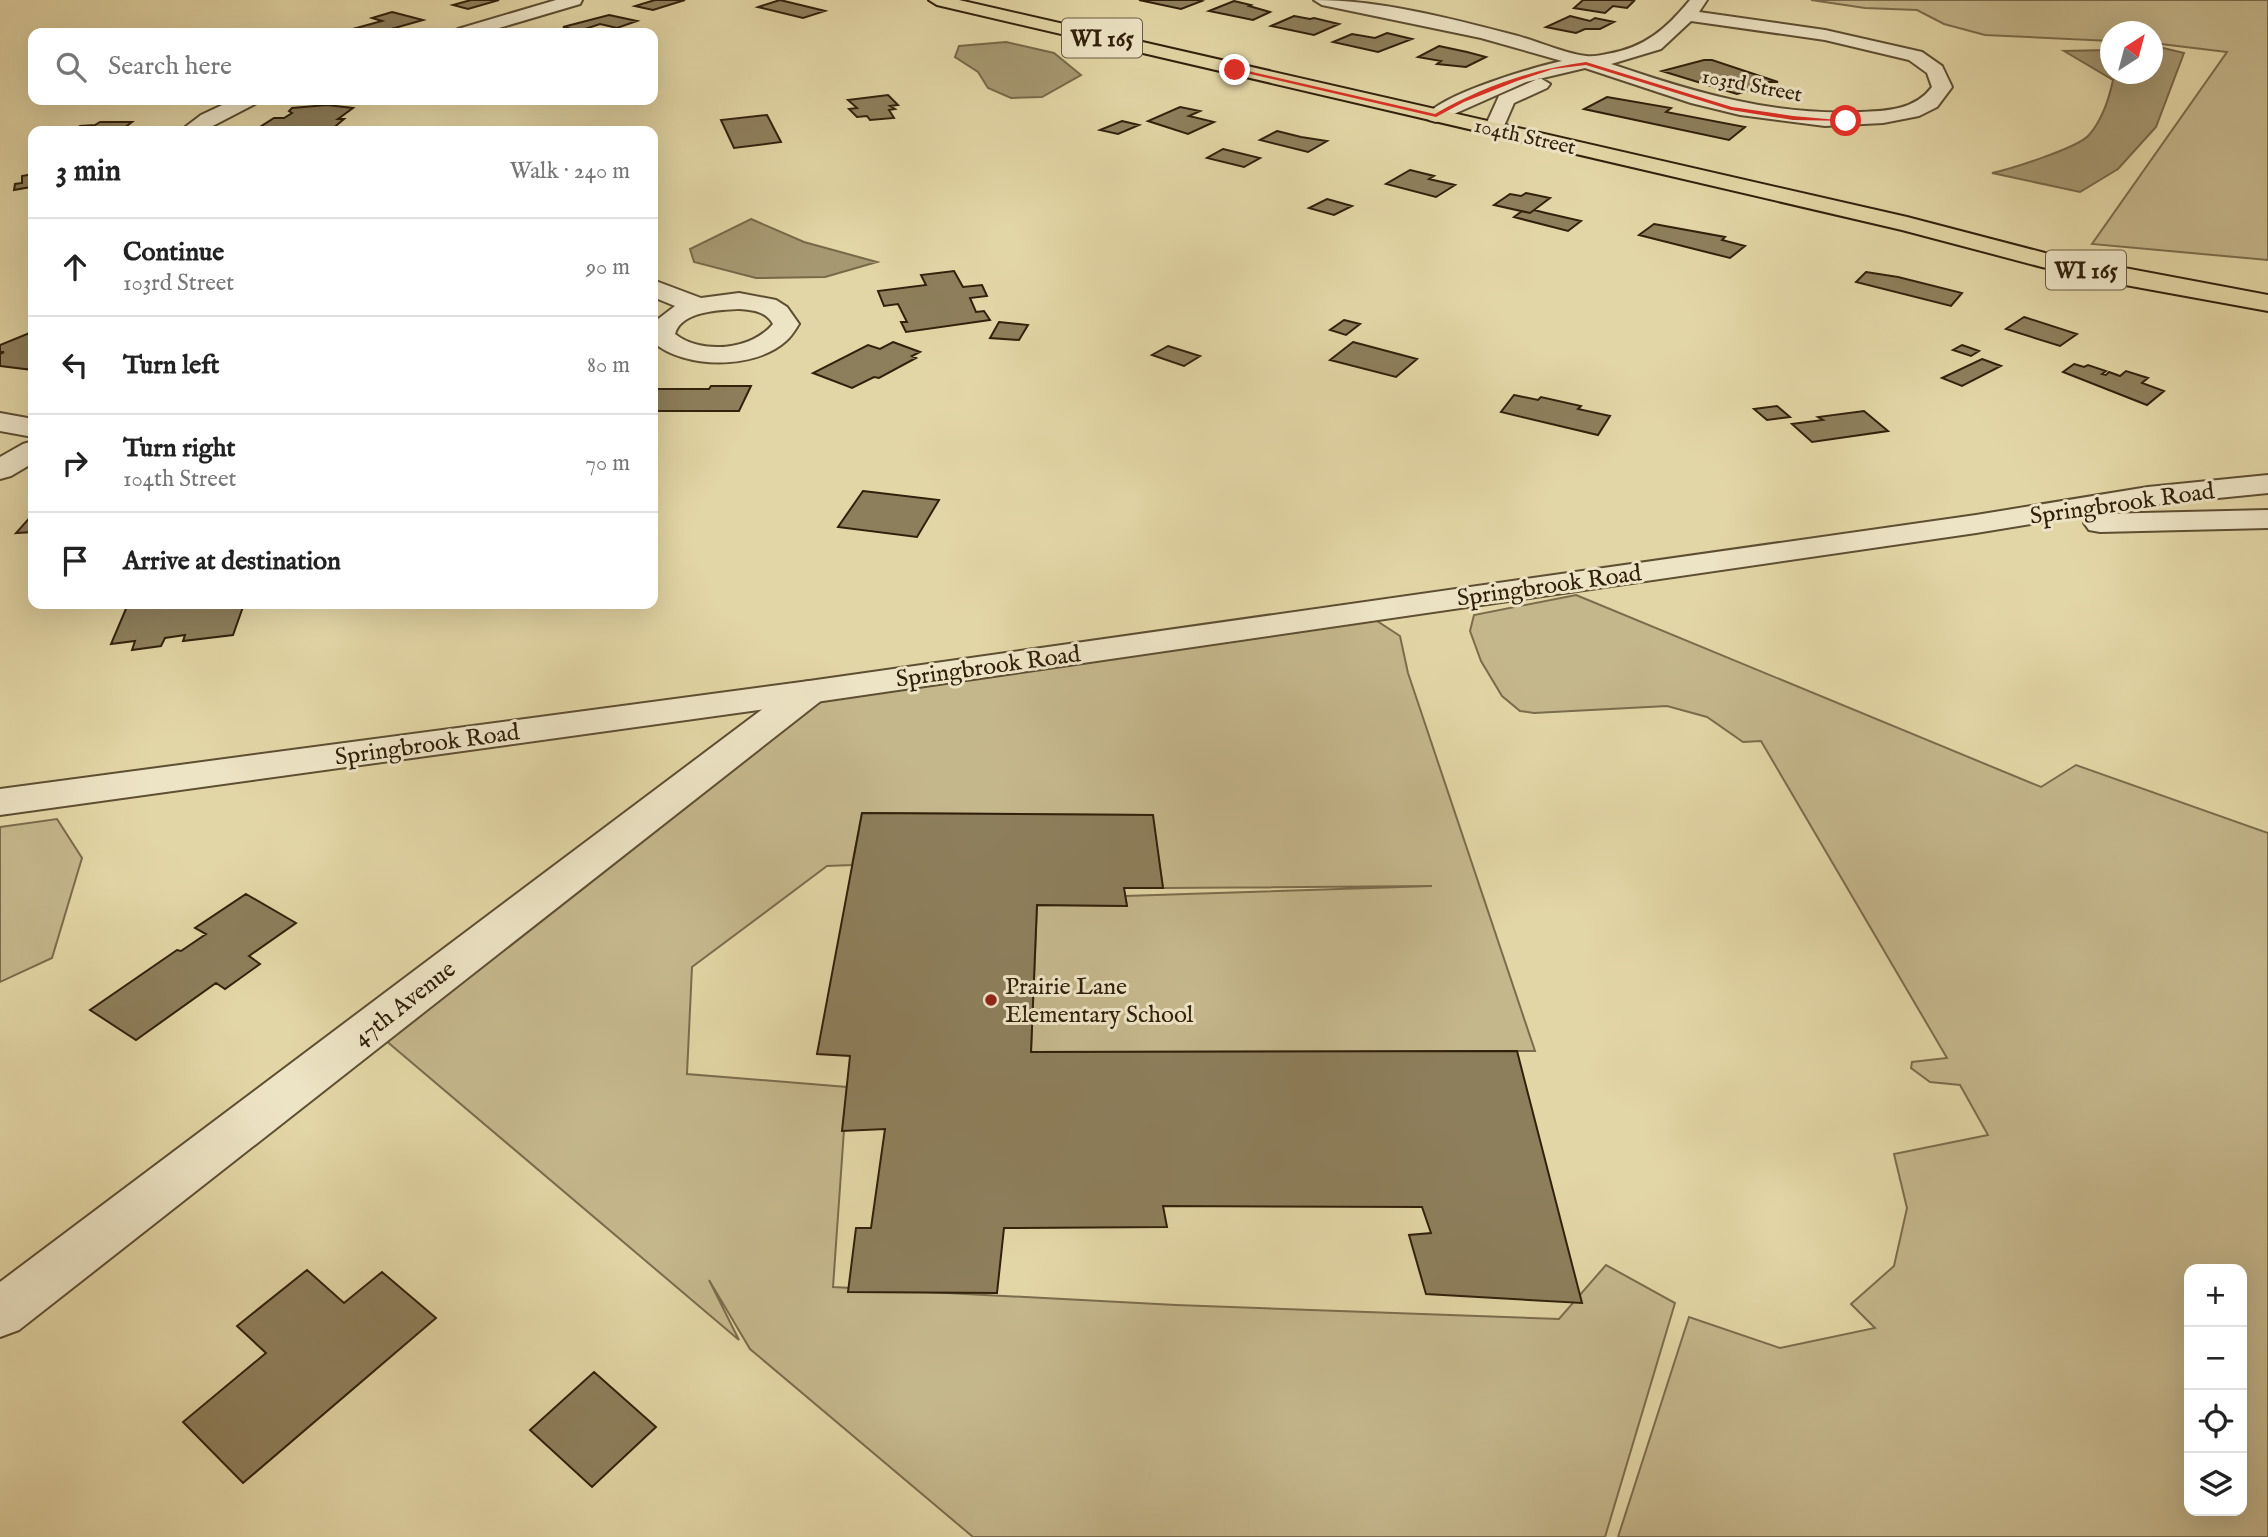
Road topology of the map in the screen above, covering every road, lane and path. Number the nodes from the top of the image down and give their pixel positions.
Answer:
1 (574, 0) edge
2 (937, 0) edge
3 (1322, 0) edge
4 (1699, 0) edge
5 (1686, 15) junction
6 (481, 28) edge
7 (1586, 63) junction
8 (237, 105) edge
9 (1436, 116) junction
10 (197, 126) edge
11 (1493, 129) junction
12 (1907, 223) junction
13 (2268, 281) edge
14 (658, 290) edge
15 (2268, 303) edge
16 (698, 306) dead end
17 (0, 422) edge
18 (28, 427) edge
19 (28, 453) edge
20 (0, 470) edge
21 (2268, 484) edge
22 (2268, 519) edge
23 (1976, 524) junction
24 (809, 692) junction
25 (0, 802) edge
26 (0, 1313) edge

1 - 6 street
2 - 9 main road, 104th Street / WI 165
3 - 7 street, 103rd Street
4 - 5 street
5 - 7 street
5 - 7 street, 103rd Street
7 - 9 street
7 - 11 street
8 - 10 street
9 - 11 main road, 104th Street / WI 165
11 - 12 main road, 104th Street / WI 165
12 - 13 main road, 104th Street / WI 165
12 - 15 main road, 104th Street / WI 165
14 - 16 street
17 - 18 street
19 - 20 street
21 - 23 street, Springbrook Road
22 - 23 street, Springbrook Road
23 - 24 street, Springbrook Road
24 - 25 street, Springbrook Road
24 - 26 street, 47th Avenue

